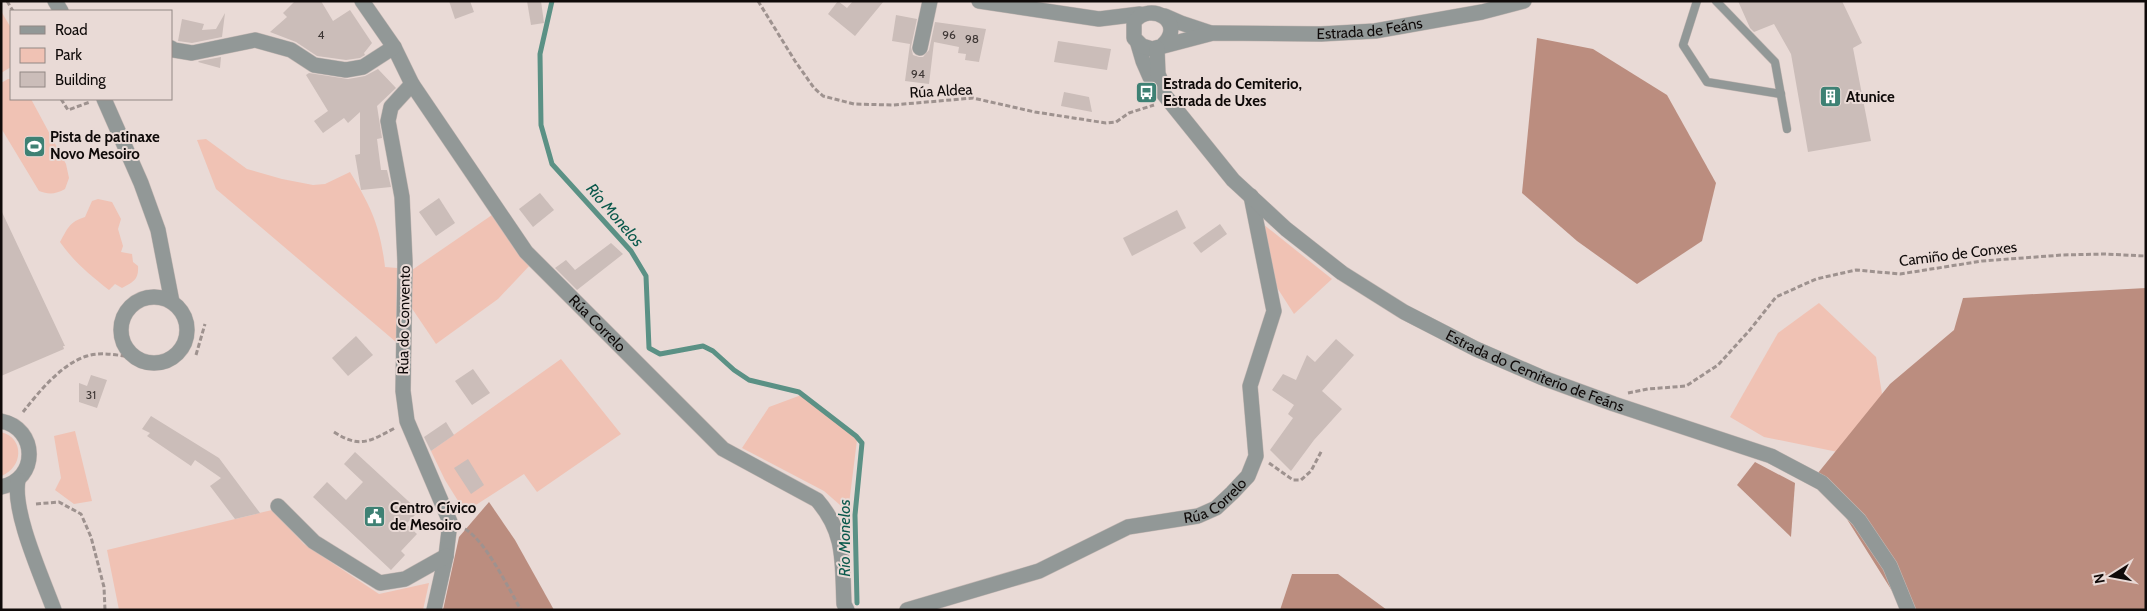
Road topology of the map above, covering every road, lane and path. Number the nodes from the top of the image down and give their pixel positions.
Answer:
1 (362, 1) edge
2 (758, 1) edge
3 (930, 1) edge
4 (979, 1) edge
5 (1524, 1) edge
6 (1697, 1) edge
7 (1716, 1) edge
8 (1140, 14) junction
9 (1165, 16) junction
10 (1099, 19) junction
11 (1213, 34) junction
12 (1136, 41) junction
13 (394, 47) junction
14 (1160, 47) junction
15 (920, 48) dead end
16 (172, 49) edge
17 (412, 84) junction
18 (1781, 94) junction
19 (1168, 98) junction
20 (62, 100) edge
21 (98, 100) edge
22 (1787, 128) dead end
23 (1251, 196) junction
24 (2146, 256) edge
25 (164, 271) junction
26 (150, 297) junction
27 (172, 302) junction
28 (205, 324) dead end
29 (196, 355) dead end
30 (137, 358) junction
31 (1607, 402) junction
32 (23, 412) dead end
33 (4, 421) edge
34 (408, 421) junction
35 (334, 432) dead end
36 (1322, 450) dead end
37 (1256, 456) junction
38 (18, 480) junction
39 (1, 486) edge
40 (1, 494) edge
41 (36, 504) dead end
42 (278, 506) dead end
43 (18, 510) junction
44 (450, 522) junction
45 (446, 556) junction
46 (54, 610) edge
47 (105, 610) edge
48 (434, 610) edge
49 (521, 610) edge
50 (847, 610) edge
51 (907, 610) edge
52 (1908, 610) edge

1 - 13 street, Rúa Correlo
2 - 19 path, Rúa Aldea
3 - 15 street
4 - 10 street, Estrada de Feáns
5 - 11 street, Estrada de Feáns
6 - 18 lane
7 - 18 lane
8 - 9 street, Estrada de Feáns
8 - 10 street, Estrada de Feáns
8 - 12 street
9 - 11 street, Estrada de Feáns
9 - 14 street
10 - 12 street, Estrada de Feáns
11 - 14 street, Estrada de Feáns
12 - 14 street, Estrada de Feáns
12 - 19 street, Estrada do Cemiterio de Feáns
13 - 16 street
13 - 17 street, Rúa Correlo
14 - 19 street, Estrada do Cemiterio de Feáns
17 - 34 street, Rúa do Convento
17 - 50 street, Rúa Correlo
18 - 22 lane
19 - 23 street, Estrada do Cemiterio de Feáns
20 - 21 path
21 - 25 street
23 - 31 street, Estrada do Cemiterio de Feáns
23 - 37 street, Rúa Correlo
24 - 31 path, Camiño de Conxes
25 - 26 street
25 - 27 street
26 - 27 street
26 - 30 street
27 - 30 street
28 - 29 path
30 - 32 path
31 - 52 street, Estrada do Cemiterio de Feáns
33 - 38 street
34 - 35 path
34 - 44 street, Rúa do Convento
36 - 37 path
37 - 51 street, Rúa Correlo
38 - 39 street
38 - 43 street
40 - 43 street
41 - 47 path
42 - 45 street
43 - 46 street
44 - 45 street, Rúa do Convento
44 - 49 path
45 - 48 street, Rúa do Convento

